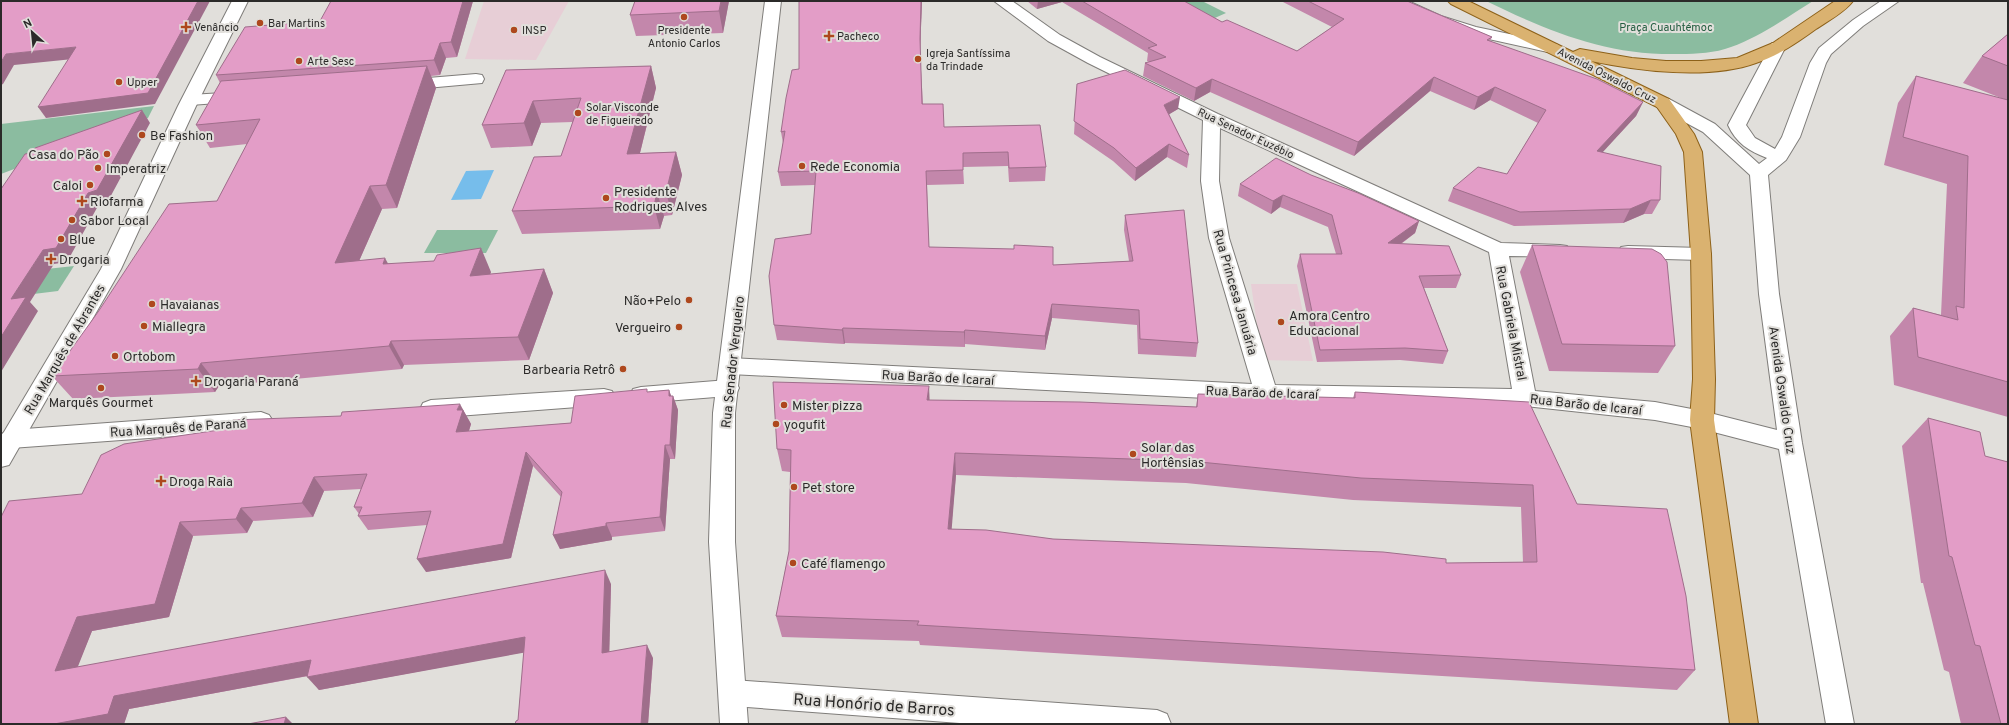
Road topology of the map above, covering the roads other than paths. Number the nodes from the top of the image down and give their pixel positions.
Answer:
1 (240, 1) edge
2 (773, 1) edge
3 (1002, 1) edge
4 (1395, 1) edge
5 (1456, 1) edge
6 (1845, 1) edge
7 (1891, 1) edge
8 (1778, 46) junction
9 (1552, 48) junction
10 (476, 79) dead end
11 (391, 86) edge
12 (252, 96) edge
13 (190, 100) junction
14 (1663, 103) junction
15 (1212, 118) junction
16 (1780, 156) junction
17 (1760, 173) junction
18 (1498, 249) junction
19 (1576, 251) edge
20 (1607, 252) edge
21 (1701, 254) junction
22 (729, 377) junction
23 (1266, 393) junction
24 (1525, 398) junction
25 (409, 411) edge
26 (282, 420) edge
27 (1702, 420) junction
28 (1790, 443) junction
29 (6, 449) edge
30 (733, 693) junction
31 (734, 724) edge
32 (1157, 724) edge
33 (1744, 724) edge
34 (1840, 724) edge

1 - 13 street, Rua Marquês de Abrantes
2 - 22 street, Rua Senador Vergueiro
3 - 15 street, Rua Senador Euzébio
4 - 9 street
5 - 9 main road
6 - 8 main road
7 - 16 street
8 - 9 main road
8 - 16 street
9 - 14 main road, Avenida Oswaldo Cruz
10 - 11 street
12 - 13 street
13 - 29 street, Rua Marquês de Abrantes
14 - 17 street, Avenida Oswaldo Cruz
14 - 21 main road, Avenida Oswaldo Cruz
15 - 18 street, Rua Senador Euzébio
15 - 23 street, Rua Princesa Januária
16 - 17 street
17 - 28 street, Avenida Oswaldo Cruz
18 - 19 street
18 - 24 street, Rua Gabriela Mistral
20 - 21 street
21 - 27 main road, Avenida Oswaldo Cruz
22 - 23 street, Rua Barão de Icaraí
22 - 25 street
22 - 30 street, Rua Senador Vergueiro
23 - 24 street, Rua Barão de Icaraí
24 - 27 street, Rua Barão de Icaraí
26 - 29 street, Rua Marquês de Paraná
27 - 28 street, Rua Barão de Icaraí
27 - 33 main road, Avenida Oswaldo Cruz
28 - 34 street, Avenida Oswaldo Cruz
30 - 31 street, Rua Senador Vergueiro
30 - 32 street, Rua Honório de Barros

